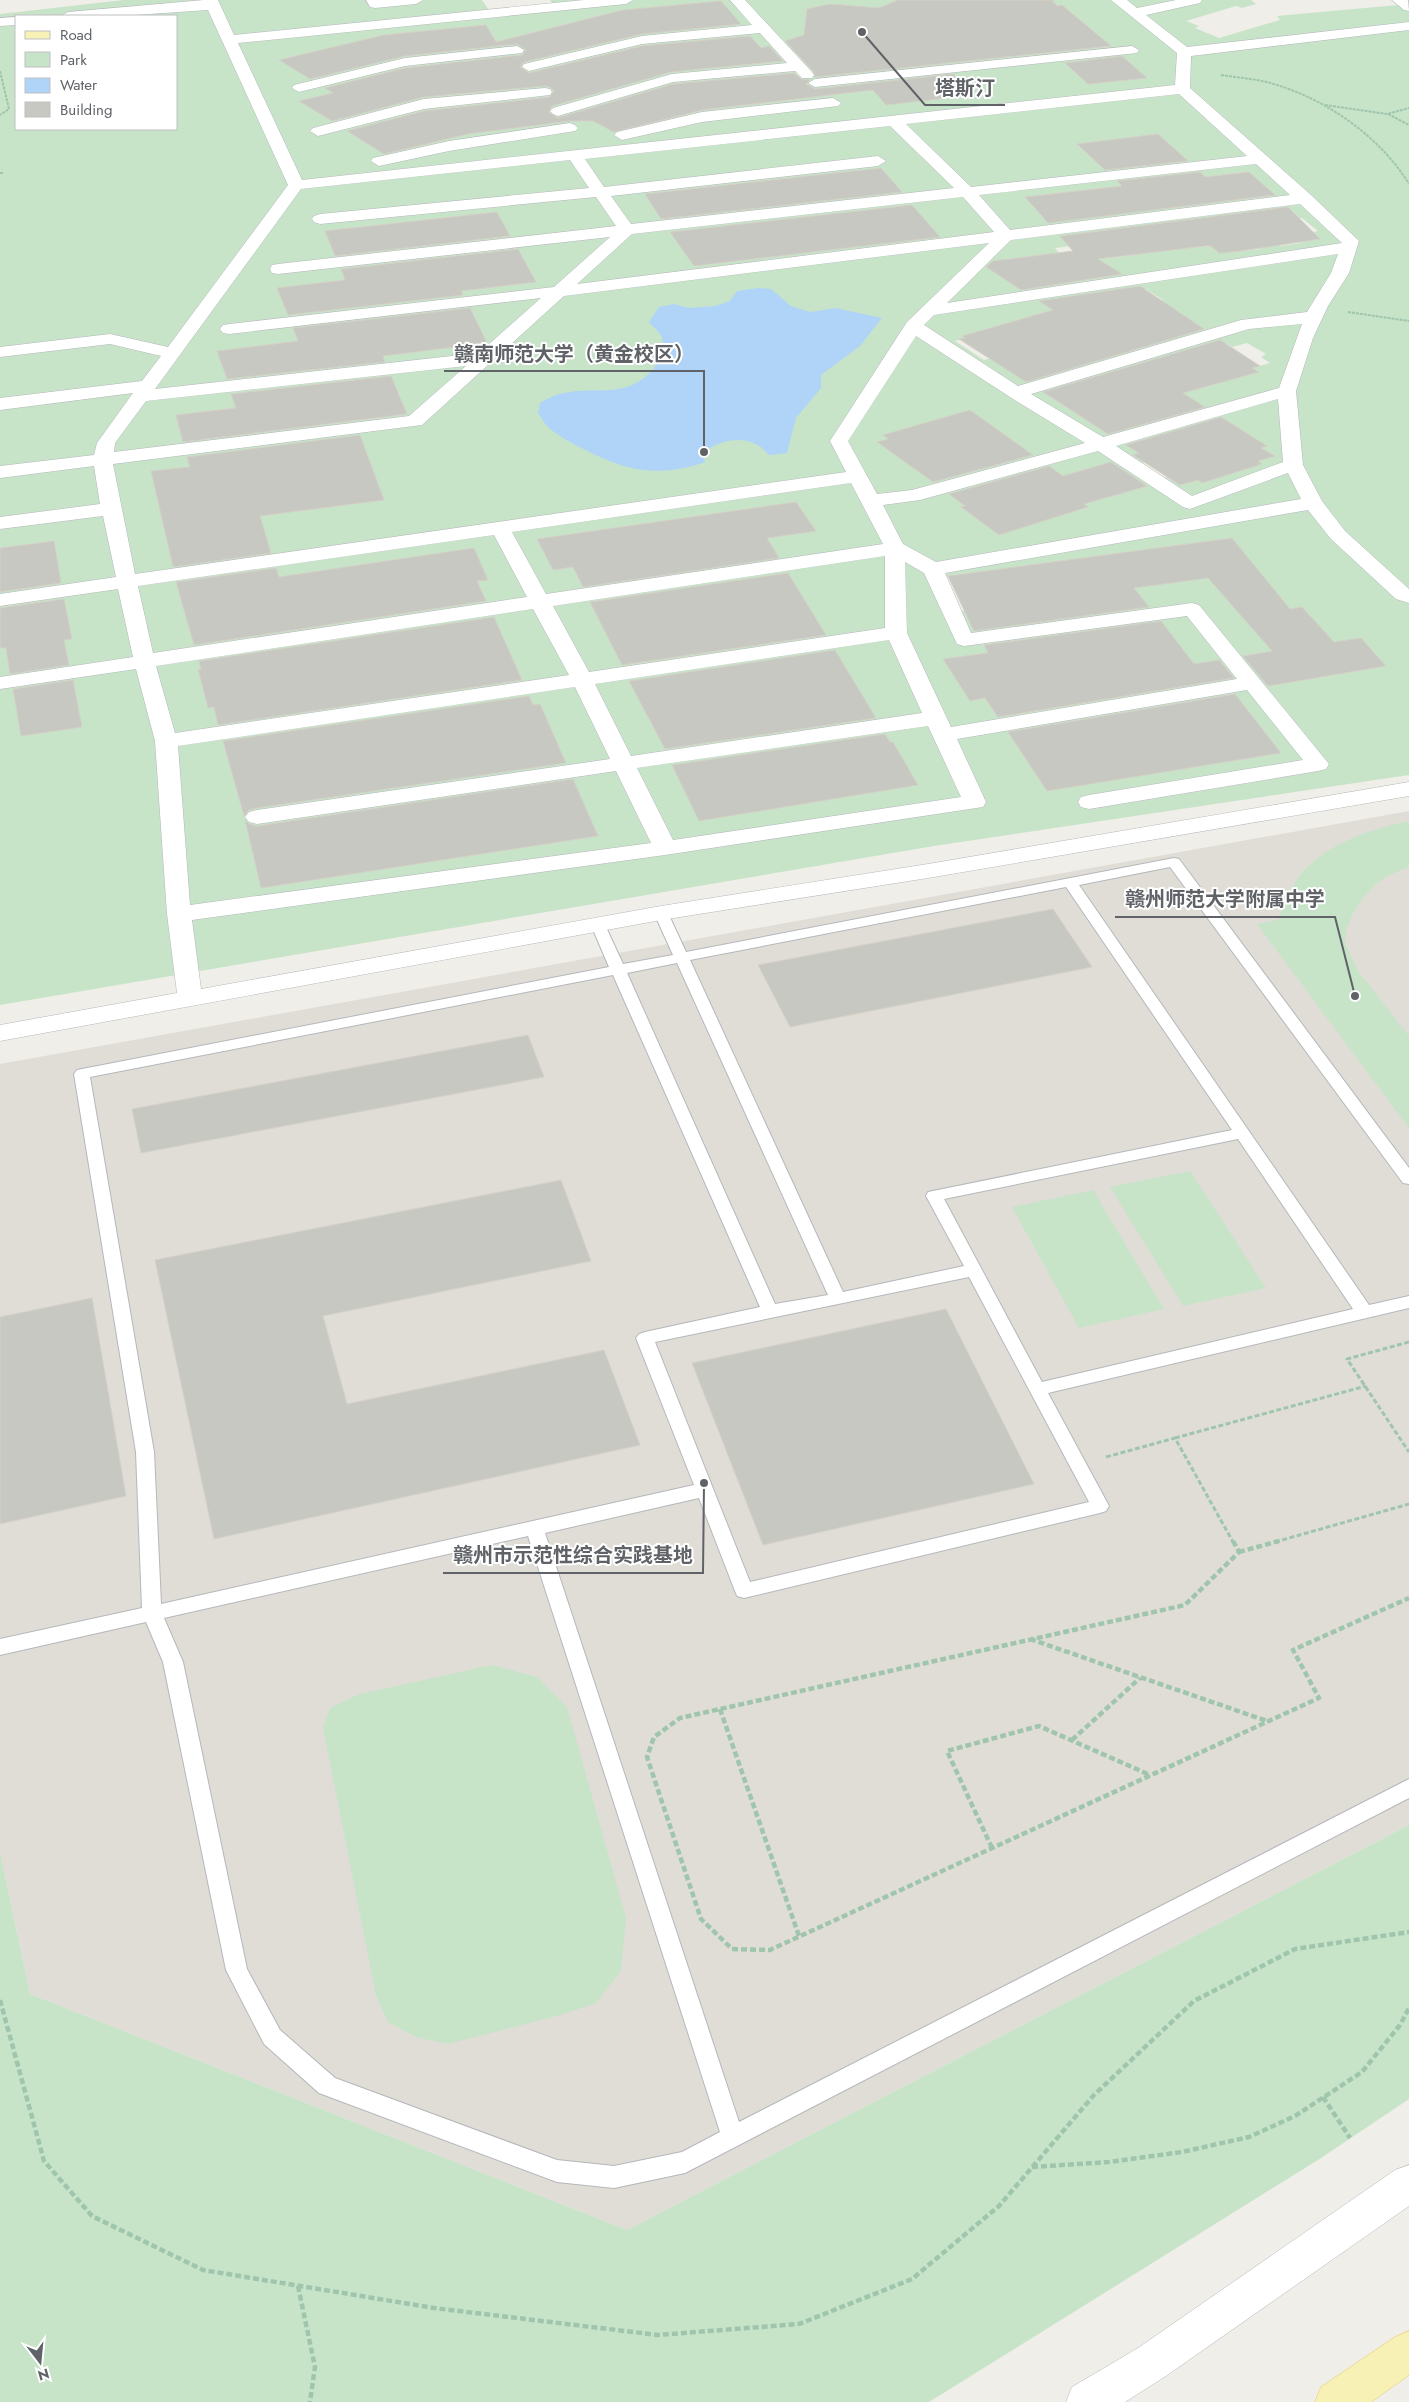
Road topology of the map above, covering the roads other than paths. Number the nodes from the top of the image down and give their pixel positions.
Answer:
1 (416, 0) edge
2 (626, 0) edge
3 (737, 0) edge
4 (1118, 0) edge
5 (1195, 0) edge
6 (1400, 0) edge
7 (212, 2) edge
8 (374, 2) edge
9 (1409, 7) edge
10 (491, 13) junction
11 (1135, 13) junction
12 (78, 15) edge
13 (15, 21) edge
14 (0, 22) edge
15 (388, 24) junction
16 (1409, 26) edge
17 (763, 28) junction
18 (229, 40) junction
19 (517, 50) junction
20 (1132, 50) dead end
21 (798, 66) junction
22 (528, 67) junction
23 (1183, 70) junction
24 (815, 84) junction
25 (298, 88) dead end
26 (545, 92) junction
27 (833, 103) junction
28 (558, 111) junction
29 (894, 121) junction
30 (854, 125) junction
31 (570, 128) junction
32 (318, 131) dead end
33 (581, 151) junction
34 (1261, 159) junction
35 (878, 161) dead end
36 (349, 168) dead end
37 (296, 185) junction
38 (600, 192) junction
39 (968, 193) junction
40 (1305, 198) junction
41 (320, 219) dead end
42 (627, 230) junction
43 (1006, 235) junction
44 (1349, 247) junction
45 (278, 269) dead end
46 (561, 291) junction
47 (927, 310) junction
48 (1317, 312) junction
49 (913, 326) junction
50 (229, 329) dead end
51 (0, 352) edge
52 (172, 353) junction
53 (487, 358) junction
54 (144, 391) junction
55 (1287, 391) junction
56 (1016, 393) junction
57 (0, 404) edge
58 (1101, 444) junction
59 (103, 460) junction
60 (1293, 465) junction
61 (0, 472) edge
62 (858, 476) junction
63 (870, 501) junction
64 (1190, 503) junction
65 (1313, 503) junction
66 (111, 509) junction
67 (0, 523) edge
68 (500, 528) junction
69 (1067, 544) junction
70 (895, 548) junction
71 (933, 570) junction
72 (126, 580) junction
73 (1407, 596) edge
74 (0, 600) edge
75 (540, 602) junction
76 (896, 633) junction
77 (144, 660) junction
78 (582, 679) junction
79 (0, 683) edge
80 (1251, 683) junction
81 (938, 726) junction
82 (166, 741) junction
83 (624, 762) junction
84 (1409, 789) edge
85 (1089, 802) dead end
86 (257, 817) dead end
87 (665, 848) junction
88 (1070, 882) junction
89 (661, 913) junction
90 (178, 914) junction
91 (598, 925) junction
92 (682, 958) junction
93 (618, 970) junction
94 (190, 999) junction
95 (0, 1034) edge
96 (1242, 1133) junction
97 (1409, 1179) edge
98 (974, 1270) junction
99 (838, 1299) junction
100 (1409, 1302) edge
101 (770, 1311) junction
102 (1365, 1313) junction
103 (1038, 1390) junction
104 (704, 1490) junction
105 (534, 1528) junction
106 (152, 1613) junction
107 (0, 1647) edge
108 (1409, 1788) edge
109 (733, 2138) junction
110 (1409, 2184) edge
111 (1409, 2351) edge
112 (1087, 2402) edge
113 (1336, 2402) edge

1 - 8 street
2 - 10 street
3 - 17 street
4 - 11 street
5 - 11 street
6 - 9 street
7 - 12 street
7 - 18 street
8 - 15 street
10 - 15 street
10 - 19 street
11 - 23 street
13 - 14 street
15 - 18 street
16 - 23 street
17 - 21 street
17 - 22 street
18 - 37 street
19 - 22 street
19 - 25 street
20 - 24 street
21 - 24 street
21 - 28 street
22 - 26 street
23 - 29 street
23 - 34 street
24 - 27 street
26 - 28 street
26 - 32 street
27 - 30 street
27 - 33 street
28 - 31 street
29 - 30 street
29 - 39 street
30 - 33 street
31 - 33 street
31 - 36 street
33 - 37 street
33 - 38 street
34 - 39 street
34 - 40 street
35 - 38 street
37 - 52 street
38 - 41 street
38 - 42 street
39 - 42 street
39 - 43 street
40 - 43 street
40 - 44 street
42 - 45 street
42 - 46 street
43 - 46 street
43 - 47 street
44 - 47 street
44 - 48 street
46 - 50 street
46 - 53 street
47 - 49 street
48 - 55 street
48 - 56 street
49 - 56 street
49 - 62 street
51 - 52 street
52 - 54 street
53 - 54 street
53 - 59 street
54 - 57 street
54 - 59 street
55 - 58 street
55 - 60 street
56 - 58 street
58 - 63 street
58 - 64 street
59 - 61 street
59 - 66 street
60 - 64 street
60 - 65 street
62 - 63 street
62 - 68 street
63 - 70 street
64 - 69 street
65 - 69 street
65 - 73 street
66 - 67 street
66 - 72 street
68 - 72 street
68 - 75 street
69 - 71 street
70 - 71 street
70 - 75 street
70 - 76 street
71 - 80 street
72 - 74 street
72 - 77 street
75 - 77 street
75 - 78 street
76 - 78 street
76 - 81 street
77 - 79 street
77 - 82 street
78 - 82 street
78 - 83 street
80 - 81 street
80 - 85 street
81 - 83 street
81 - 87 street
82 - 90 street
83 - 86 street
83 - 87 street
84 - 89 street
87 - 90 street
88 - 92 lane
88 - 96 lane
88 - 97 lane
89 - 91 street
89 - 92 lane
90 - 94 street
91 - 93 lane
91 - 94 street
92 - 93 lane
92 - 99 lane
93 - 101 lane
93 - 106 lane
94 - 95 street
96 - 98 lane
96 - 102 lane
98 - 99 lane
98 - 103 lane
99 - 101 lane
100 - 102 lane
101 - 104 lane
102 - 103 lane
103 - 104 lane
104 - 105 lane
105 - 106 lane
105 - 109 lane
106 - 107 lane
106 - 109 lane
108 - 109 lane
110 - 112 street
111 - 113 main road

